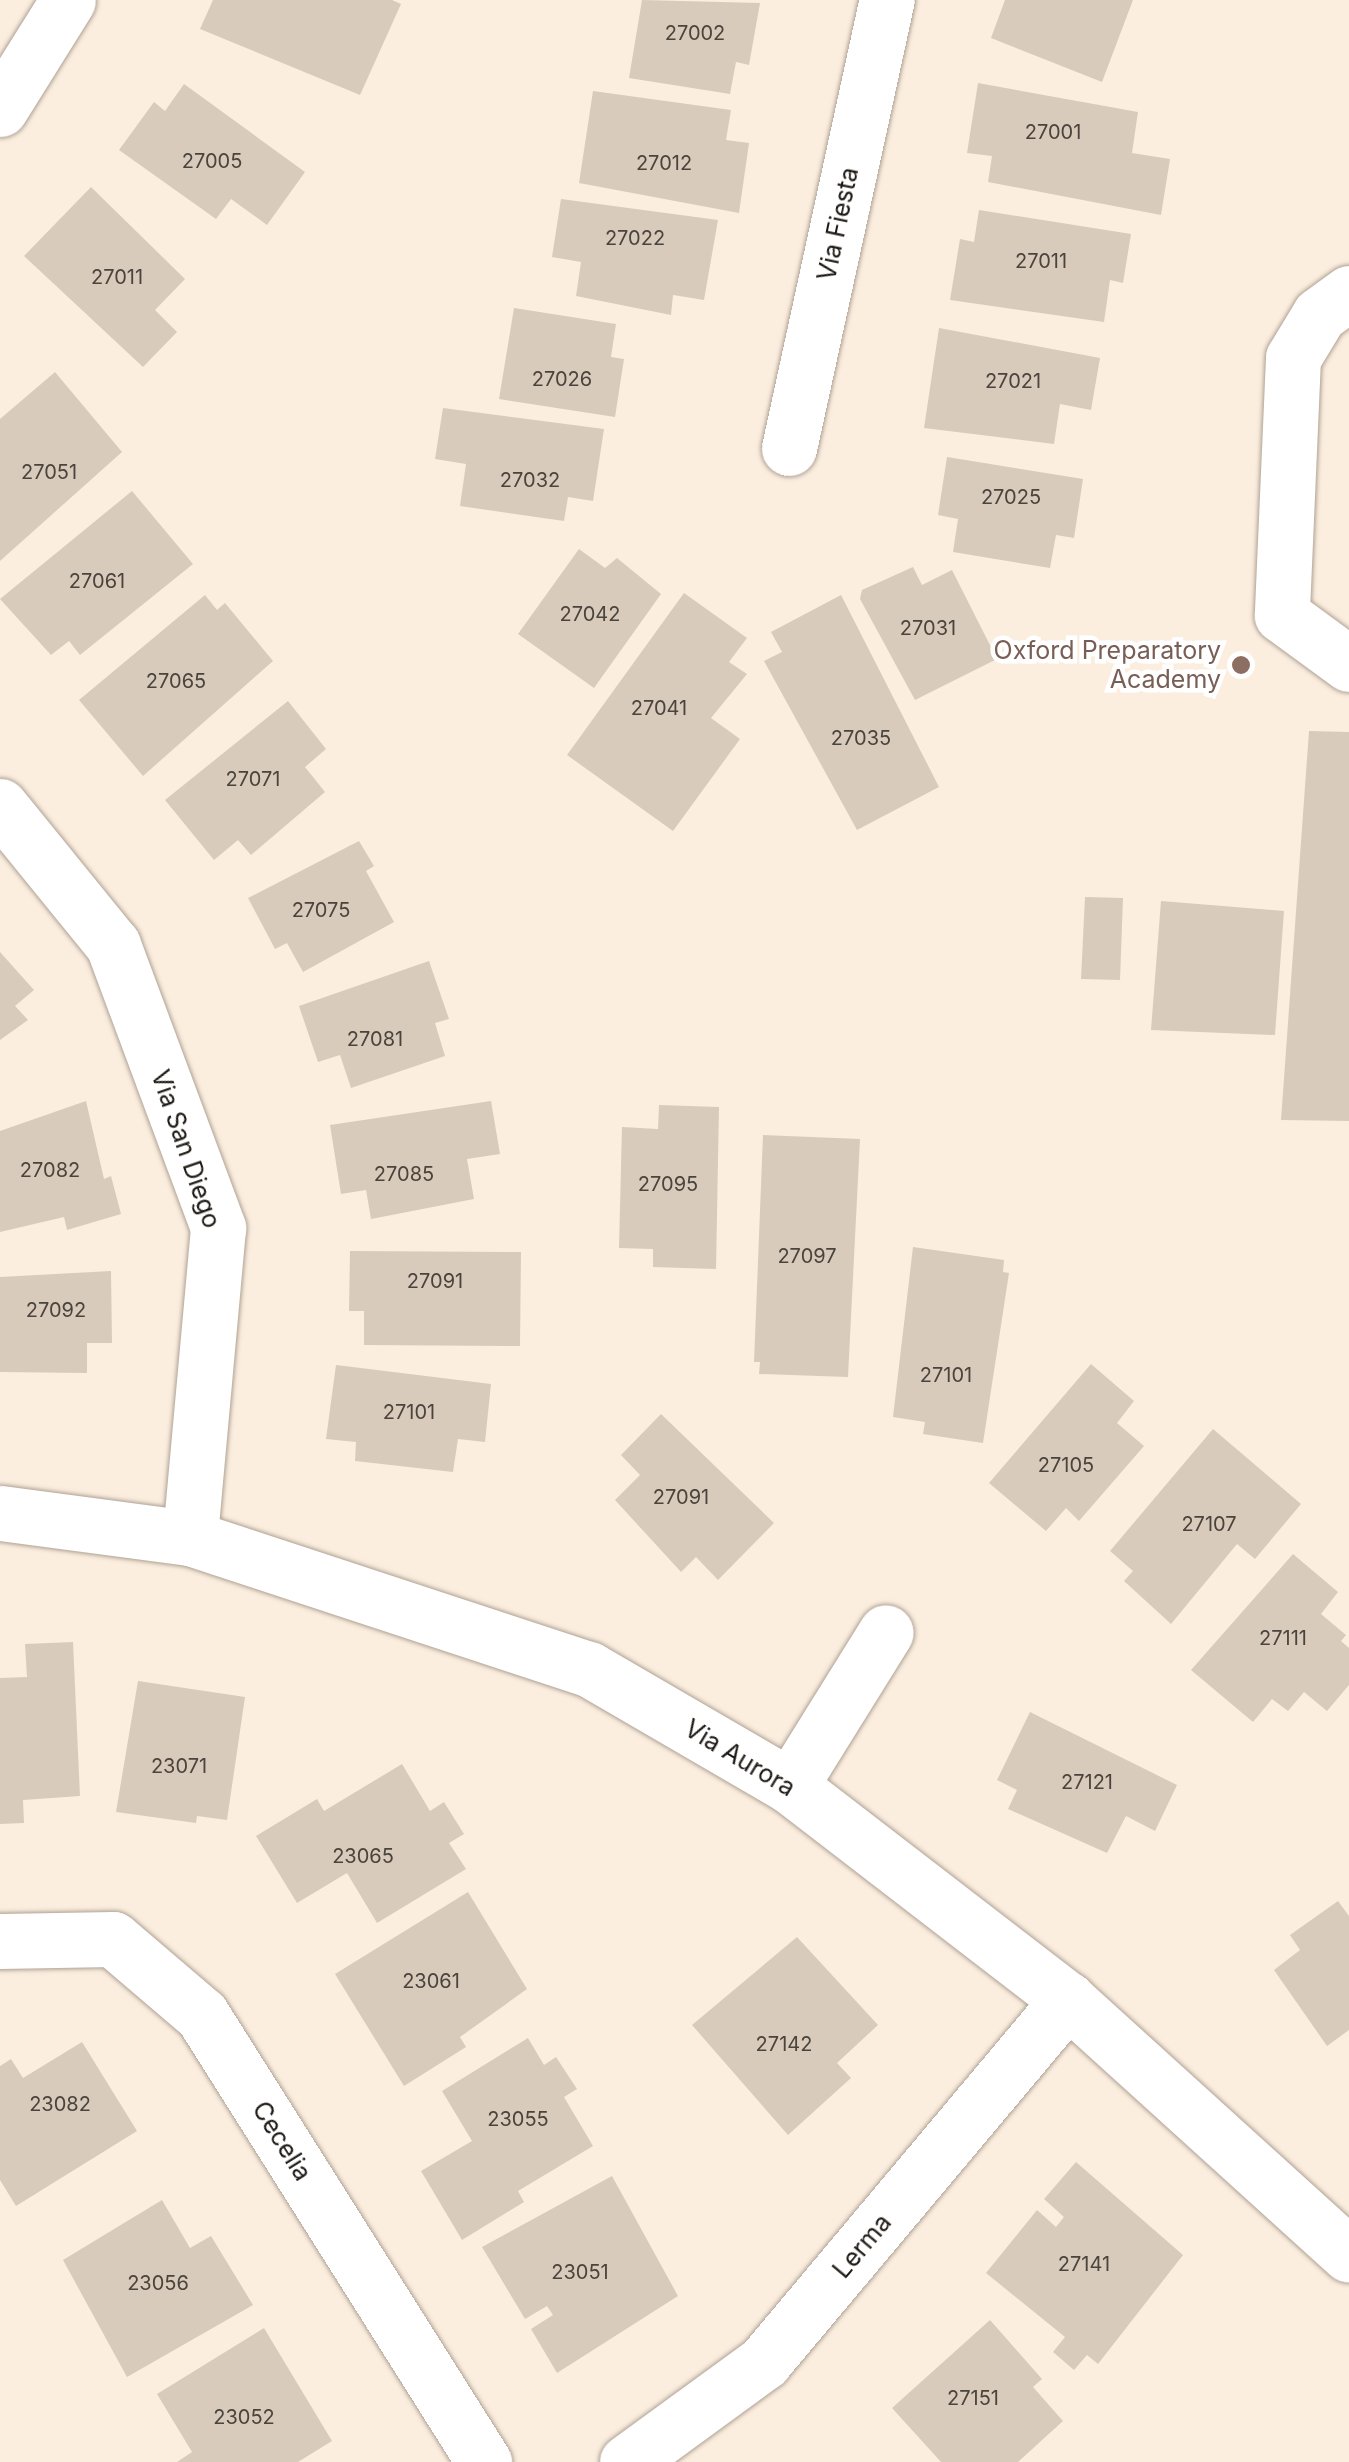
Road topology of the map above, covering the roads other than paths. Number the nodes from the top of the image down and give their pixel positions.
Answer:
1 (68, 0) edge
2 (887, 0) edge
3 (0, 109) edge
4 (1349, 293) edge
5 (789, 448) dead end
6 (1349, 664) edge
7 (0, 806) edge
8 (0, 1512) edge
9 (190, 1538) junction
10 (886, 1632) dead end
11 (790, 1786) junction
12 (0, 1942) edge
13 (1068, 2000) junction
14 (1349, 2256) edge
15 (484, 2462) edge
16 (627, 2462) edge

1 - 3 street
2 - 5 street, Via Fiesta
4 - 6 street
7 - 9 street, Via San Diego
8 - 9 street, Via Aurora
9 - 11 street, Via Aurora
10 - 11 street
11 - 13 street, Via Aurora
12 - 15 street, Cecelia
13 - 14 street, Via Aurora
13 - 16 street, Lerma

